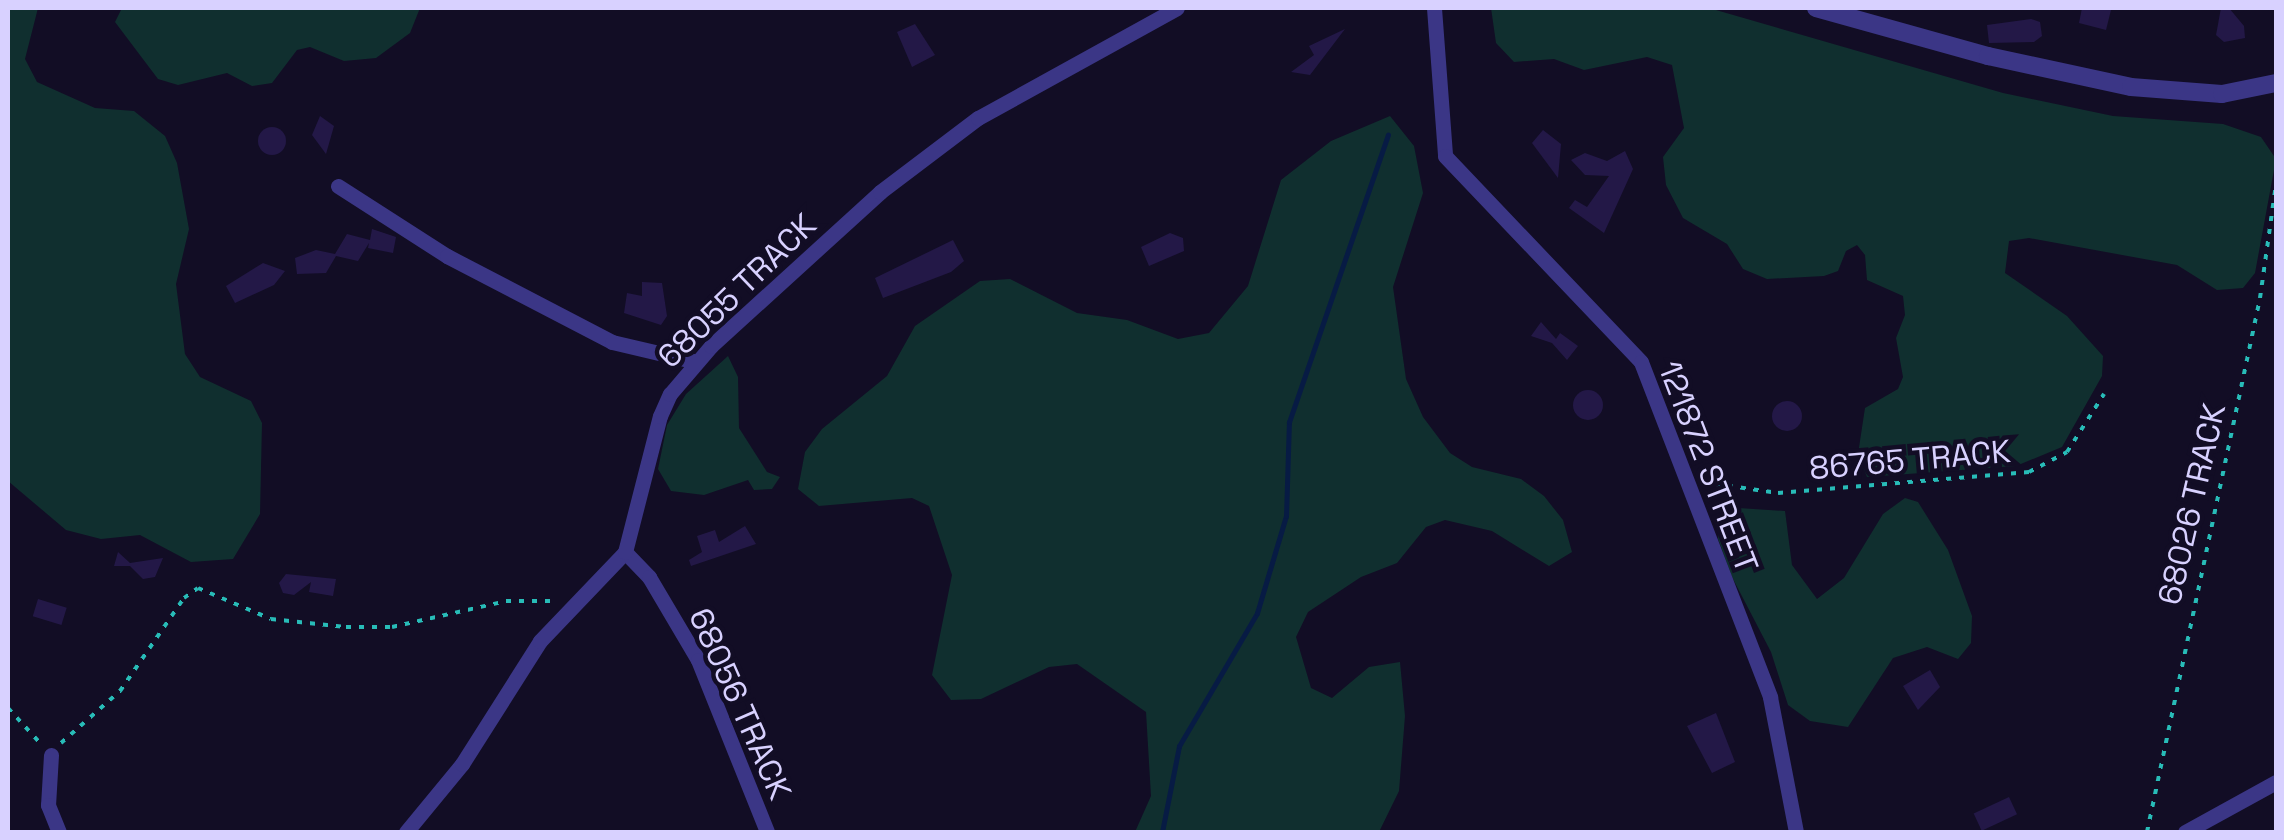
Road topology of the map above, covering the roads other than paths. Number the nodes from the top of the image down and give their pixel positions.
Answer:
1 (1177, 8) edge
2 (1434, 8) edge
3 (1816, 8) edge
4 (2276, 83) edge
5 (338, 186) dead end
6 (697, 362) junction
7 (625, 552) junction
8 (51, 756) road end
9 (2276, 782) edge
10 (59, 832) edge
11 (406, 832) edge
12 (766, 832) edge
13 (1796, 832) edge
14 (2185, 832) edge

1 - 6 street, 68055 TRACK
2 - 13 street, 121872 STREET
3 - 4 street
5 - 6 street
6 - 7 street, 68055 TRACK
7 - 11 street
7 - 12 street, 68056 TRACK
8 - 10 street
9 - 14 street

